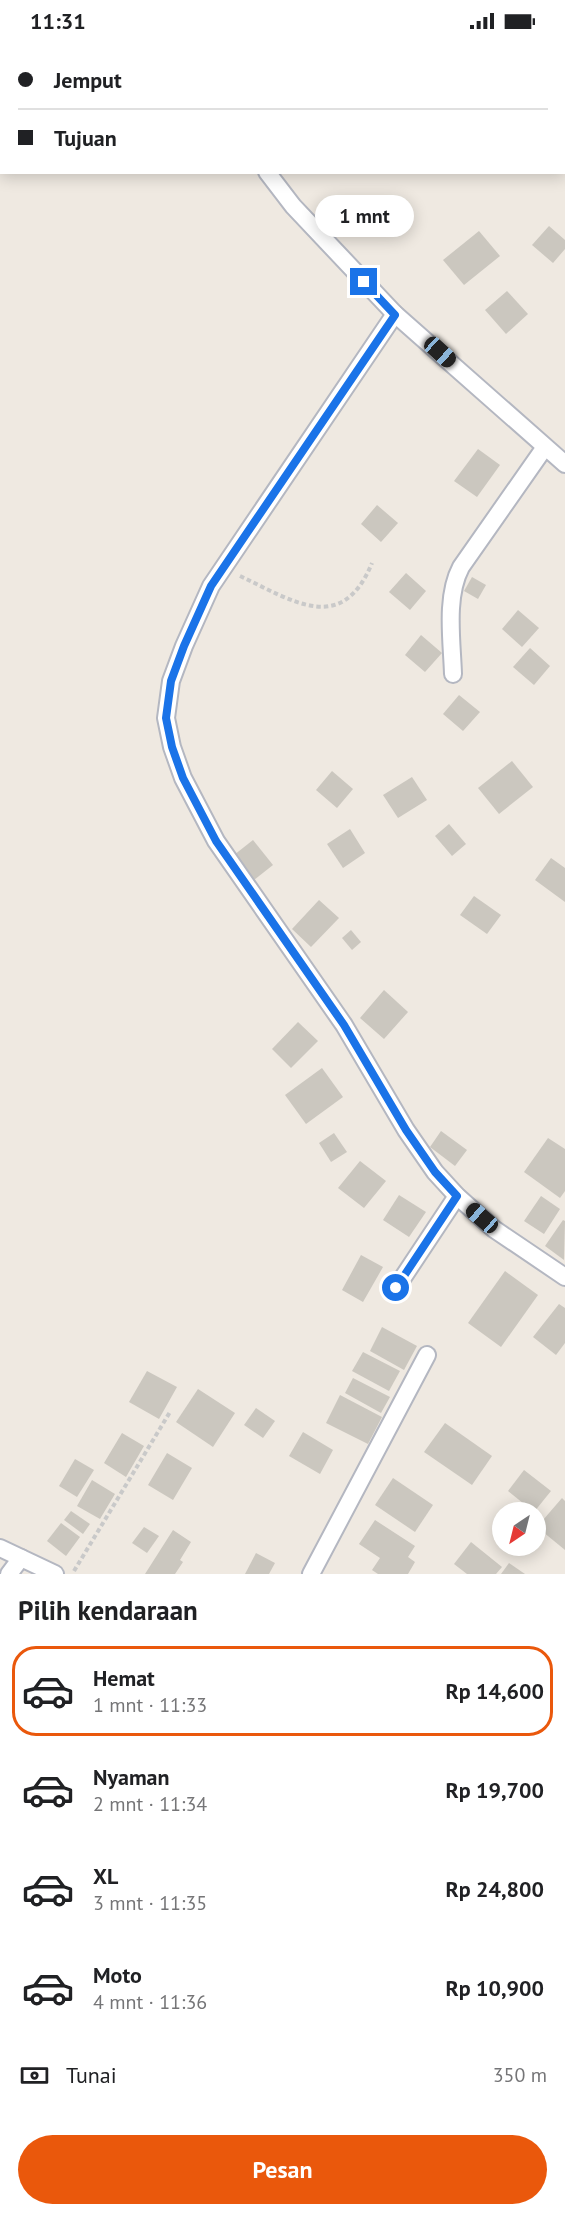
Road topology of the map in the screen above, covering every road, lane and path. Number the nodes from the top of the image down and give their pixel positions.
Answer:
1 (269, 174) edge
2 (395, 315) junction
3 (545, 447) junction
4 (565, 464) edge
5 (372, 563) dead end
6 (224, 568) junction
7 (453, 674) dead end
8 (457, 1196) junction
9 (565, 1276) edge
10 (396, 1288) dead end
11 (427, 1355) dead end
12 (170, 1412) dead end
13 (0, 1548) edge
14 (21, 1558) junction
15 (9, 1574) edge
16 (56, 1574) edge
17 (72, 1574) edge
18 (311, 1574) edge

1 - 2 street
2 - 3 street
2 - 6 street
3 - 4 street
3 - 7 street
5 - 6 path
6 - 8 street
8 - 9 street
8 - 10 street
11 - 18 street
12 - 17 path
13 - 14 street
14 - 15 street
14 - 16 street

